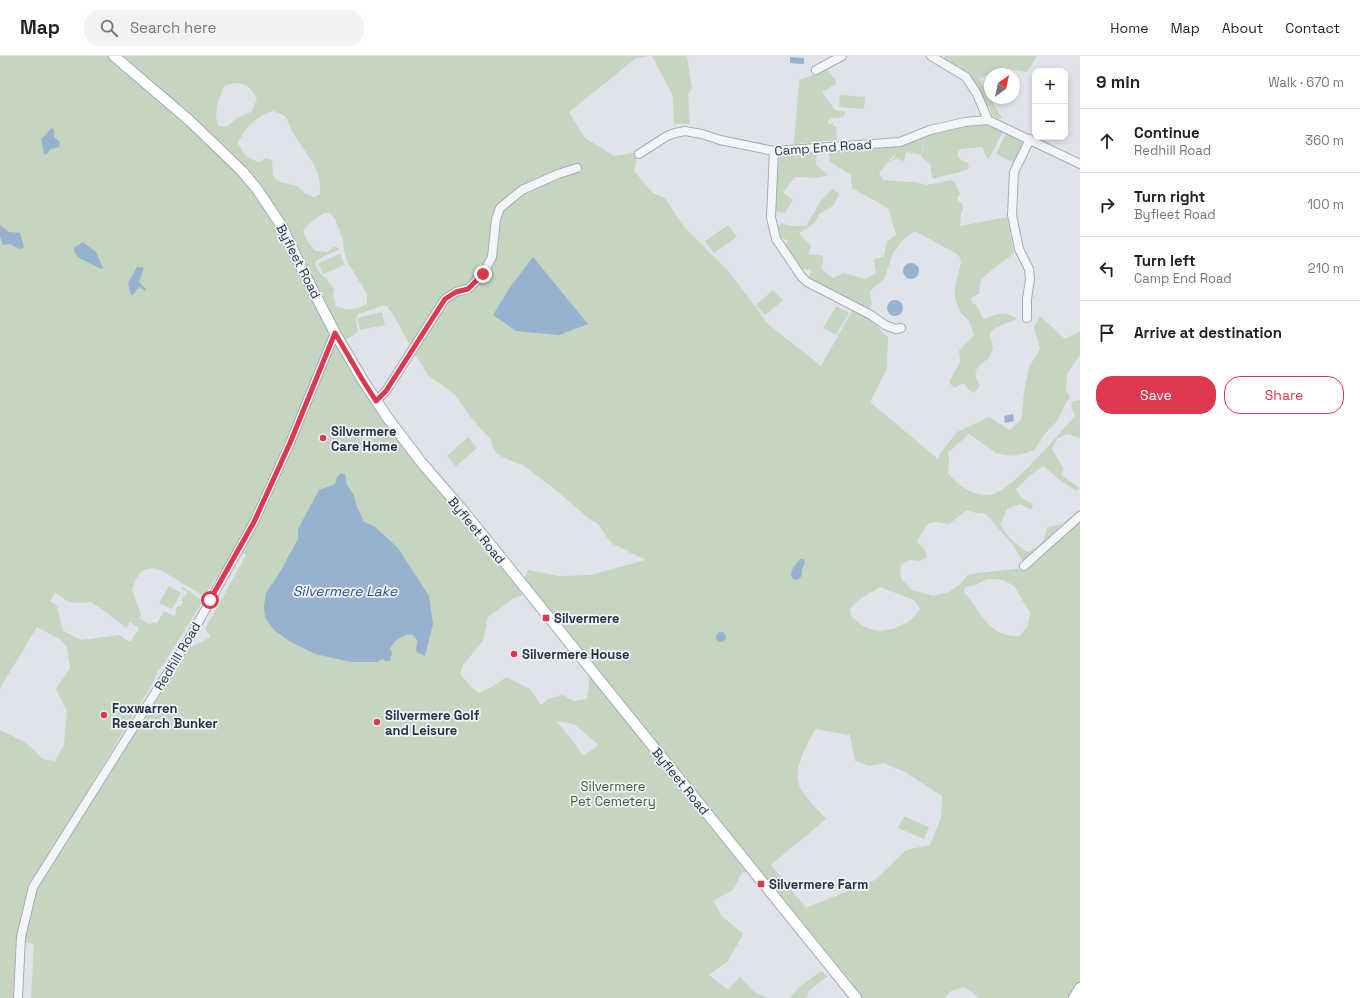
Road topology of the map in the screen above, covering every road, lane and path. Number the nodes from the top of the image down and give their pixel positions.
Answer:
1 (114, 56) edge
2 (842, 56) edge
3 (931, 56) edge
4 (816, 70) dead end
5 (988, 120) junction
6 (1030, 139) junction
7 (774, 151) junction
8 (639, 154) dead end
9 (1080, 164) edge
10 (577, 168) dead end
11 (1027, 318) dead end
12 (901, 328) dead end
13 (335, 333) junction
14 (376, 401) junction
15 (1080, 516) edge
16 (1024, 566) dead end
17 (1080, 988) edge
18 (18, 998) edge
19 (856, 998) edge
20 (1074, 998) edge

1 - 13 main road, Byfleet Road
2 - 4 street
3 - 5 street
5 - 6 street, Camp End Road
5 - 7 street, Camp End Road
6 - 9 street, Camp End Road
6 - 11 street
7 - 8 street, Camp End Road
7 - 12 street
10 - 14 street
13 - 14 main road, Byfleet Road
13 - 18 street, Redhill Road
14 - 19 main road, Byfleet Road
15 - 16 street
17 - 20 main road

